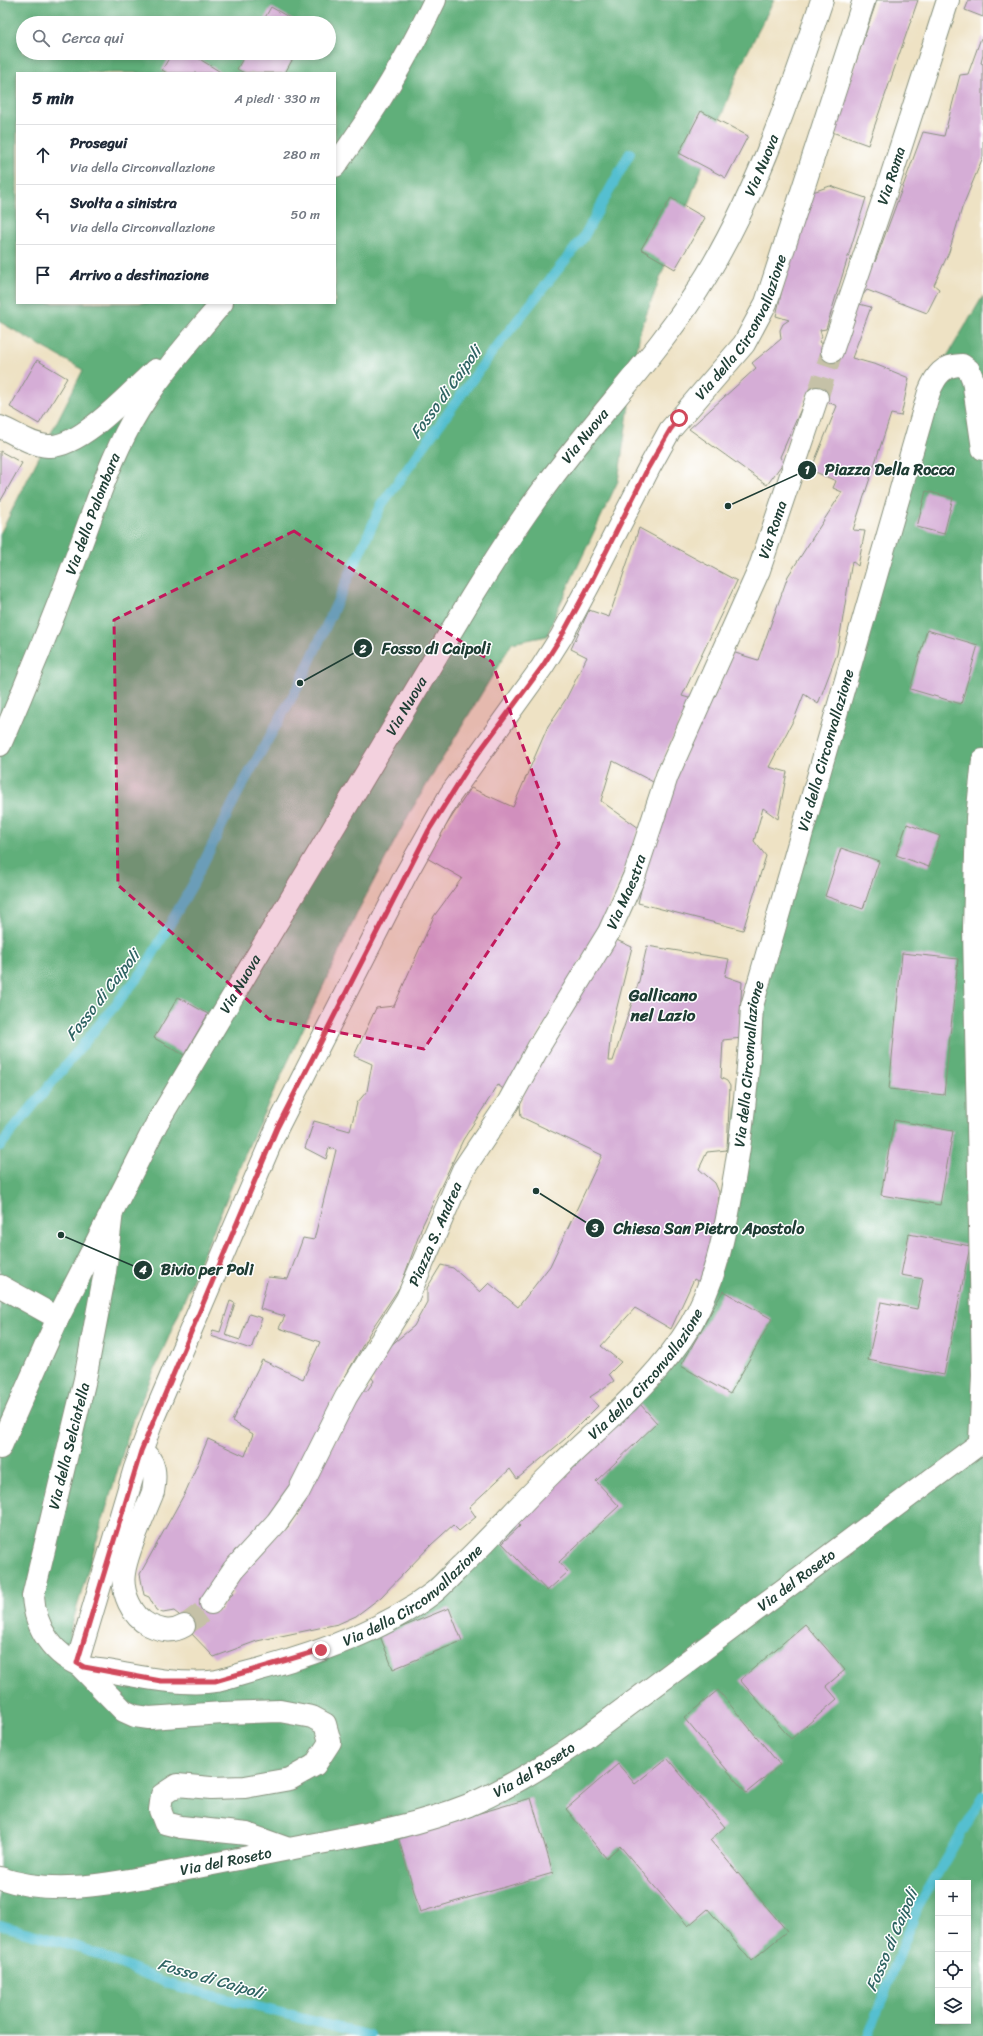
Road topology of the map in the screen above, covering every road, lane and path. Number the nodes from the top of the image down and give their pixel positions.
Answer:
1 (435, 0) edge
2 (822, 0) edge
3 (864, 0) edge
4 (948, 0) edge
5 (336, 165) edge
6 (221, 304) edge
7 (199, 330) junction
8 (832, 350) tunnel mouth
9 (817, 398) tunnel mouth
10 (0, 426) edge
11 (983, 449) edge
12 (749, 593) joint
13 (0, 745) edge
14 (983, 760) edge
15 (463, 1170) joint
16 (112, 1211) junction
17 (2, 1287) edge
18 (58, 1318) junction
19 (982, 1442) edge
20 (0, 1448) edge
21 (141, 1451) junction
22 (211, 1603) tunnel mouth
23 (184, 1626) tunnel mouth
24 (77, 1663) junction
25 (289, 1849) junction
26 (0, 1878) edge

1 - 5 street
2 - 16 street, Via Nuova
3 - 21 street, Via della Circonvallazione
4 - 8 street, Via Roma
6 - 7 street, Via della Palombara
7 - 10 street
7 - 13 street, Via della Palombara
9 - 12 street, Via Roma
11 - 24 street, Via della Circonvallazione
12 - 15 street, Via Maestra
14 - 19 street
15 - 22 street, Piazza S. Andrea
16 - 18 street, Via Nuova
16 - 24 street, Via della Selciatella
17 - 18 street
18 - 20 street
19 - 25 street, Via del Roseto
21 - 23 street
21 - 24 street, Via della Circonvallazione
24 - 25 street
25 - 26 street, Via del Roseto

